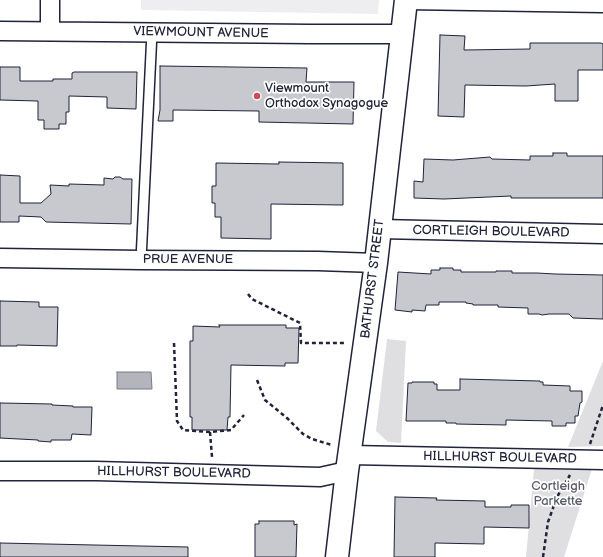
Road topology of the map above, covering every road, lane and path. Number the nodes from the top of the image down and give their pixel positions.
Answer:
1 (50, 0) edge
2 (406, 0) edge
3 (484, 1) edge
4 (603, 3) edge
5 (0, 31) edge
6 (50, 31) junction
7 (152, 32) junction
8 (402, 34) junction
9 (380, 229) junction
10 (603, 234) edge
11 (0, 258) edge
12 (141, 260) junction
13 (376, 263) junction
14 (248, 294) dead end
15 (174, 343) dead end
16 (346, 343) dead end
17 (257, 380) dead end
18 (603, 404) edge
19 (244, 415) dead end
20 (210, 432) junction
21 (212, 457) dead end
22 (343, 457) junction
23 (580, 460) junction
24 (603, 460) edge
25 (0, 471) edge
26 (337, 557) edge
27 (543, 557) edge

1 - 6 street
2 - 3 street
2 - 8 main road, BATHURST STREET
3 - 4 street
5 - 6 street, VIEWMOUNT AVENUE
6 - 7 street, VIEWMOUNT AVENUE
7 - 8 street, VIEWMOUNT AVENUE
7 - 12 lane
8 - 9 main road, BATHURST STREET
9 - 10 street, CORTLEIGH BOULEVARD
9 - 13 main road, BATHURST STREET
11 - 12 street, PRUE AVENUE
12 - 13 street, PRUE AVENUE
13 - 22 main road, BATHURST STREET
14 - 16 path
15 - 20 path
17 - 22 path
18 - 23 path
19 - 20 path
20 - 21 path
22 - 23 street, HILLHURST BOULEVARD
22 - 25 street, HILLHURST BOULEVARD
22 - 26 main road, BATHURST STREET
23 - 24 street, HILLHURST BOULEVARD
23 - 27 path

